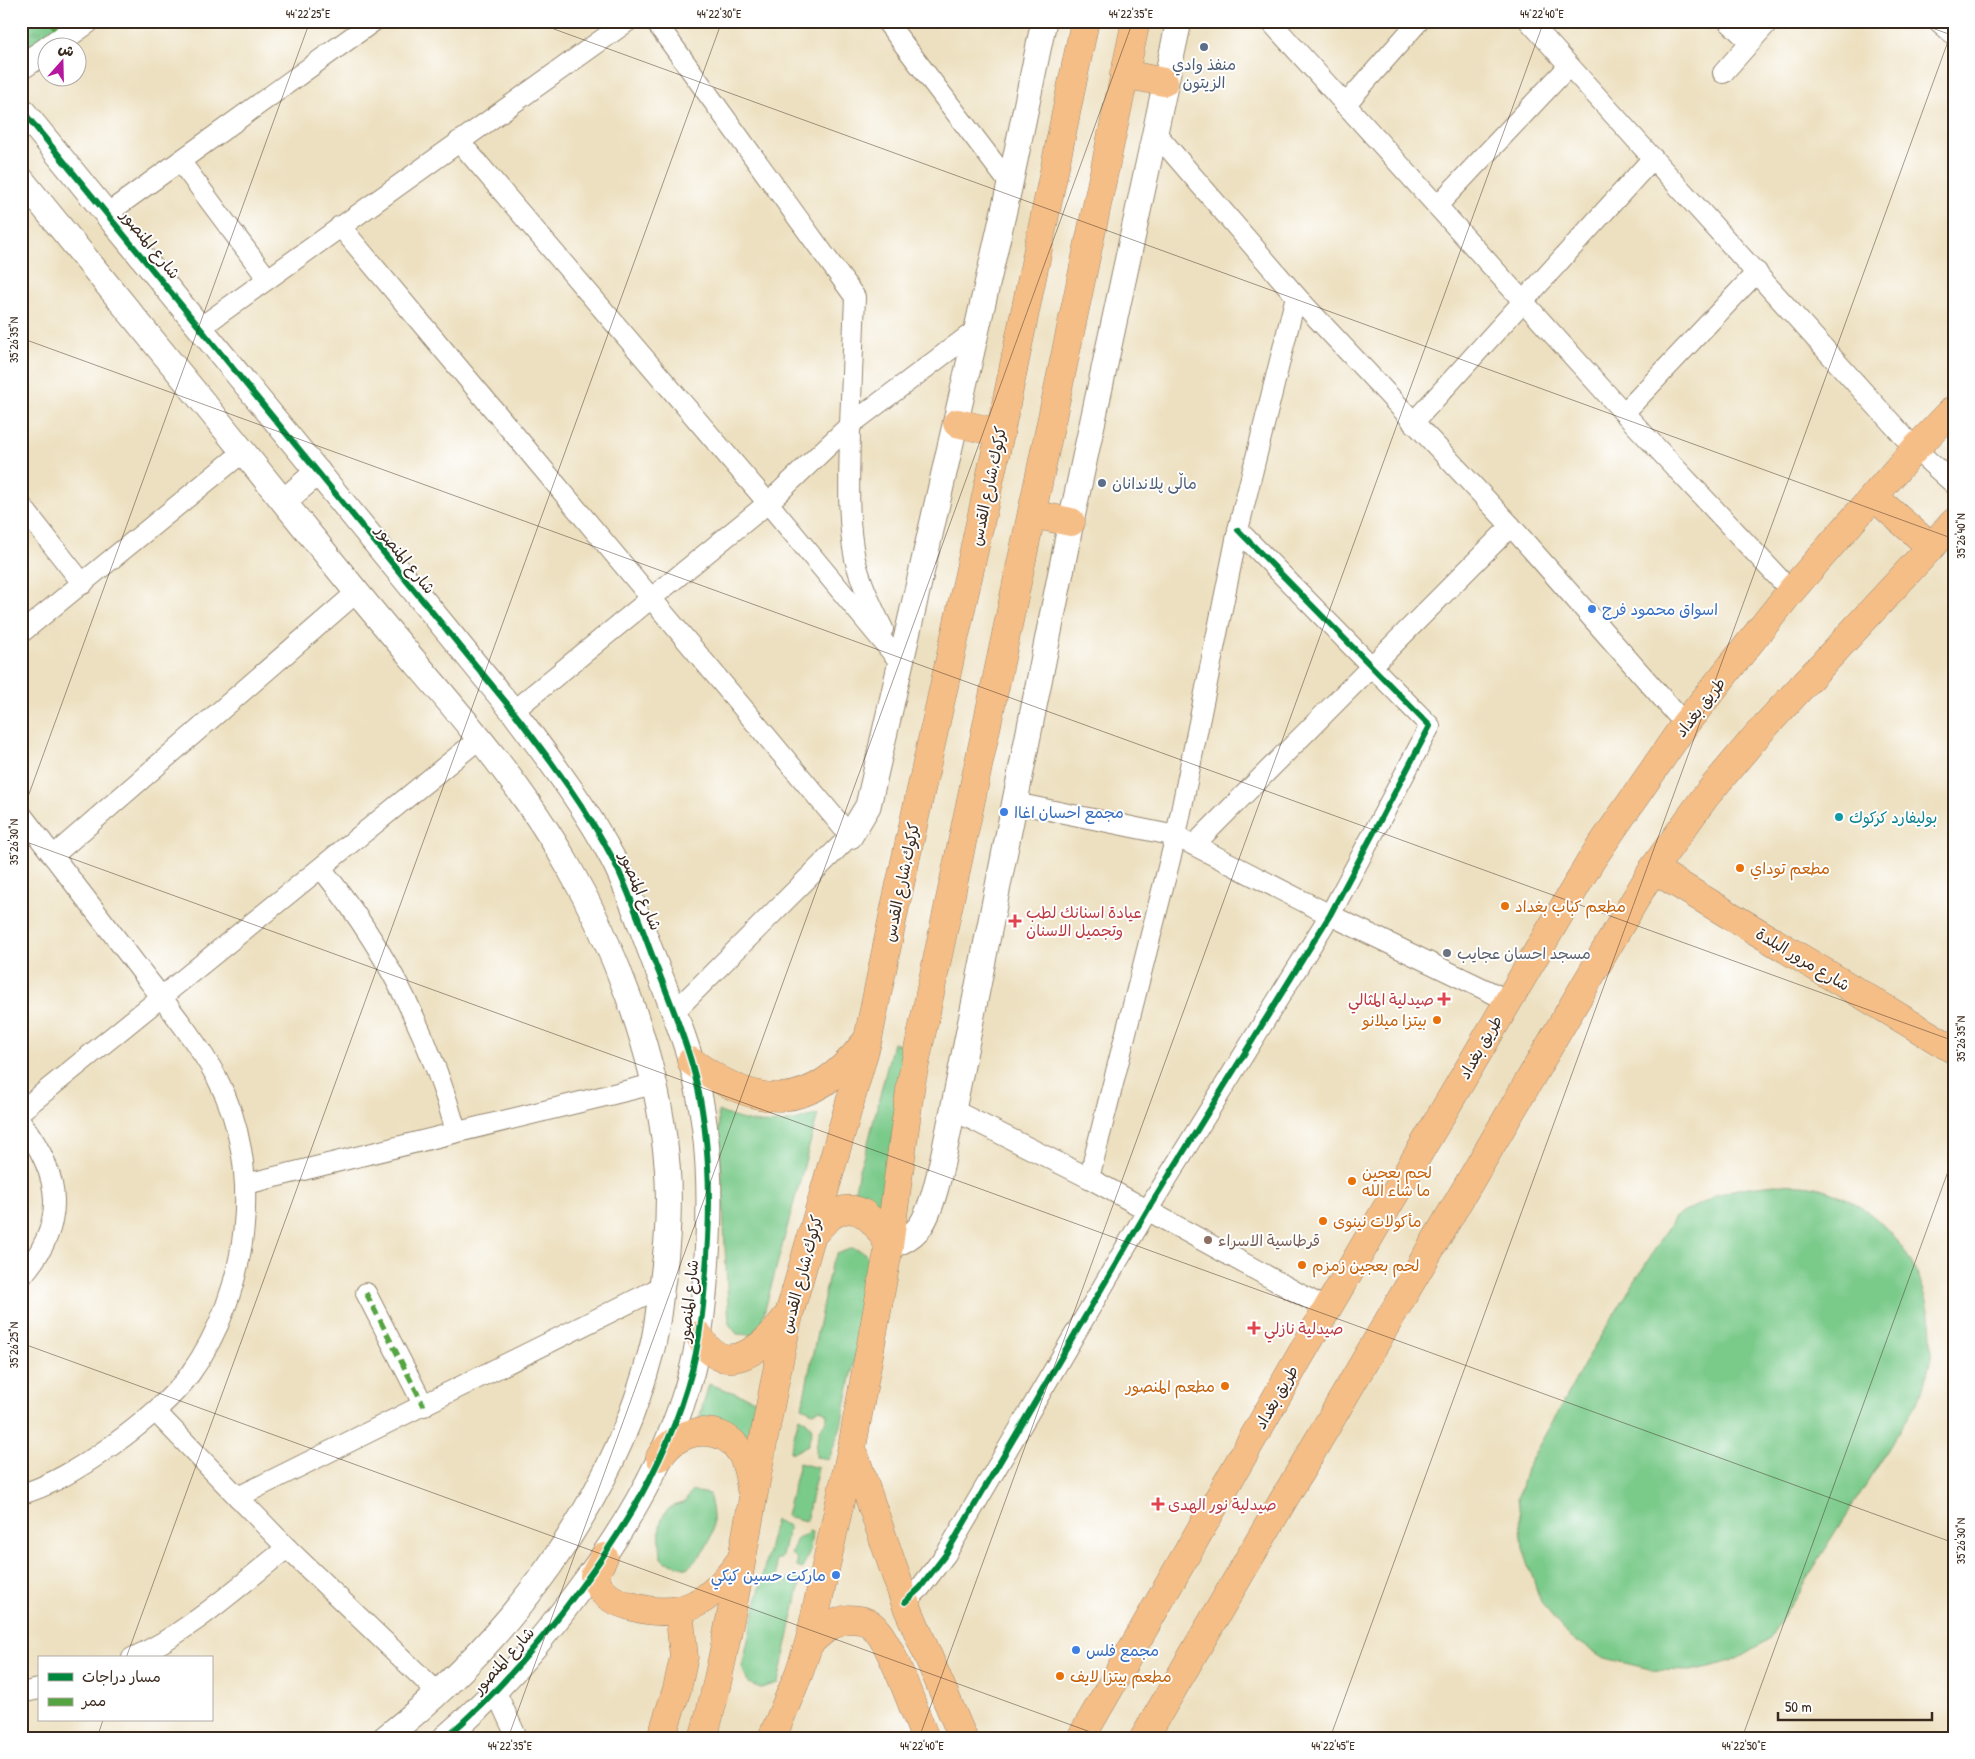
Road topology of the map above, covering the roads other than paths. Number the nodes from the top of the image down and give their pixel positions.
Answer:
1 (86, 21) edge
2 (374, 21) edge
3 (628, 21) edge
4 (655, 21) edge
5 (886, 21) edge
6 (1044, 21) edge
7 (1085, 21) edge
8 (1136, 21) edge
9 (1179, 21) edge
10 (1270, 21) edge
11 (1419, 21) edge
12 (1528, 21) edge
13 (1728, 21) edge
14 (1768, 21) edge
15 (1938, 21) edge
16 (1954, 35) edge
17 (62, 38) edge
18 (1750, 42) junction
19 (38, 55) edge
20 (1569, 66) junction
21 (21, 67) edge
22 (1724, 72) dead end
23 (1124, 74) junction
24 (1164, 82) junction
25 (1345, 105) junction
26 (21, 109) edge
27 (1154, 131) junction
28 (459, 141) junction
29 (1653, 158) junction
30 (180, 161) junction
31 (21, 179) edge
32 (1010, 184) junction
33 (1437, 206) junction
34 (108, 213) junction
35 (340, 226) junction
36 (1756, 272) junction
37 (267, 278) junction
38 (1296, 296) junction
39 (1522, 300) junction
40 (201, 327) junction
41 (976, 330) junction
42 (1954, 409) edge
43 (1624, 413) junction
44 (957, 422) junction
45 (1413, 423) junction
46 (850, 425) junction
47 (1000, 433) junction
48 (1915, 449) junction
49 (243, 452) junction
50 (318, 472) junction
51 (1954, 484) edge
52 (1874, 497) junction
53 (284, 501) junction
54 (768, 503) junction
55 (21, 505) edge
56 (1032, 514) junction
57 (1070, 522) junction
58 (1954, 522) edge
59 (1512, 526) junction
60 (1238, 530) junction
61 (1931, 547) junction
62 (83, 584) junction
63 (1791, 591) junction
64 (357, 592) junction
65 (650, 599) junction
66 (21, 633) edge
67 (900, 662) junction
68 (1372, 668) junction
69 (513, 712) junction
70 (1685, 724) junction
71 (480, 739) junction
72 (1015, 803) junction
73 (21, 814) edge
74 (850, 836) junction
75 (1185, 841) junction
76 (53, 856) junction
77 (321, 868) junction
78 (1653, 869) junction
79 (1330, 915) junction
80 (162, 997) junction
81 (1507, 1000) junction
82 (674, 1012) junction
83 (868, 1039) junction
84 (1954, 1050) edge
85 (691, 1061) junction
86 (654, 1084) junction
87 (953, 1110) junction
88 (21, 1111) edge
89 (21, 1122) edge
90 (456, 1131) junction
91 (1089, 1178) junction
92 (246, 1184) junction
93 (1147, 1211) junction
94 (811, 1236) junction
95 (888, 1246) junction
96 (21, 1277) edge
97 (661, 1288) junction
98 (366, 1293) dead end
99 (1327, 1309) junction
100 (790, 1311) junction
101 (699, 1336) junction
102 (424, 1406) junction
103 (156, 1412) junction
104 (852, 1447) junction
105 (660, 1457) junction
106 (21, 1494) edge
107 (238, 1497) junction
108 (753, 1501) junction
109 (287, 1548) junction
110 (743, 1556) junction
111 (604, 1557) junction
112 (905, 1602) junction
113 (678, 1611) junction
114 (809, 1643) junction
115 (136, 1656) edge
116 (38, 1689) edge
117 (495, 1690) junction
118 (21, 1693) edge
119 (438, 1693) junction
120 (385, 1738) edge
121 (445, 1738) edge
122 (517, 1738) edge
123 (661, 1738) edge
124 (703, 1738) edge
125 (772, 1738) edge
126 (925, 1738) edge
127 (963, 1738) edge
128 (1081, 1738) edge
129 (1144, 1738) edge

1 - 17 street
2 - 30 street
3 - 28 street
4 - 46 street
5 - 32 street
6 - 32 street
7 - 47 main road, كركوك,شارع القدس
8 - 23 main road
9 - 24 street
10 - 25 street
11 - 25 street
12 - 20 street
13 - 18 street
14 - 18 street
15 - 16 street
18 - 22 street
19 - 21 street
20 - 29 street
20 - 33 street
23 - 24 main road
23 - 56 main road
24 - 27 street
25 - 33 street
26 - 34 street, شارع المنصور
27 - 38 street
27 - 57 street
28 - 35 street
28 - 54 street
29 - 36 street
29 - 39 street
30 - 34 street
30 - 37 street
31 - 49 street, شارع المنصور
32 - 41 street
33 - 39 street
34 - 40 street, شارع المنصور
35 - 37 street
35 - 65 street
36 - 43 street
36 - 48 street
37 - 40 street
38 - 45 street
38 - 60 street
39 - 43 street
39 - 45 street
40 - 50 street, شارع المنصور
41 - 44 street
41 - 46 street
42 - 48 main road, طريق بغداد
43 - 63 street
44 - 47 main road
44 - 67 street
45 - 59 street
46 - 54 street
46 - 67 street
47 - 83 main road, كركوك,شارع القدس
48 - 51 street
48 - 52 main road, طريق بغداد
49 - 53 street, شارع المنصور
49 - 62 street
50 - 53 street
50 - 69 street, شارع المنصور
52 - 61 main road
52 - 63 main road, طريق بغداد
53 - 64 street, شارع المنصور
54 - 65 street
54 - 67 street
55 - 62 street
56 - 57 main road
56 - 95 main road
57 - 72 street
58 - 61 main road
59 - 68 street
59 - 70 street
60 - 68 street
60 - 75 street
61 - 78 main road
62 - 66 street
63 - 70 main road, طريق بغداد
64 - 71 street, شارع المنصور
64 - 76 street
65 - 69 street
65 - 74 street
67 - 74 street
68 - 75 street
68 - 79 street
69 - 82 street, شارع المنصور
70 - 81 main road, طريق بغداد
71 - 77 street
71 - 86 street, شارع المنصور
72 - 75 street
72 - 87 street
73 - 76 street
74 - 82 street
75 - 79 street
75 - 91 street
76 - 80 street
77 - 80 street
77 - 90 street
78 - 84 main road, شارع مرور البلدة
78 - 129 main road
79 - 81 street
79 - 93 street
80 - 88 street
80 - 92 street
81 - 99 main road, طريق بغداد
82 - 85 street, شارع المنصور
83 - 85 main road
83 - 94 main road, كركوك,شارع القدس
85 - 101 street, شارع المنصور
86 - 90 street
86 - 97 street, شارع المنصور
87 - 91 street
87 - 95 street
89 - 96 street
90 - 92 street
91 - 93 street
92 - 103 street
93 - 99 street
93 - 112 street
94 - 95 main road
94 - 100 main road, كركوك,شارع القدس
95 - 104 main road
97 - 102 street
97 - 119 street, شارع المنصور
98 - 102 street
99 - 128 main road, طريق بغداد
100 - 101 main road
100 - 108 main road, كركوك,شارع القدس
101 - 105 street, شارع المنصور
102 - 107 street
103 - 106 street
103 - 107 street
104 - 112 main road
104 - 114 main road
105 - 108 main road
105 - 111 street, شارع المنصور
107 - 109 street
108 - 110 main road, كركوك,شارع القدس
109 - 115 street
109 - 119 street
110 - 113 main road
110 - 124 main road, كركوك,شارع القدس
111 - 113 main road
111 - 117 street, شارع المنصور
112 - 127 main road
113 - 123 main road
114 - 125 main road
114 - 126 main road
116 - 118 street
117 - 121 street, شارع المنصور
117 - 122 street
119 - 120 street, شارع المنصور

